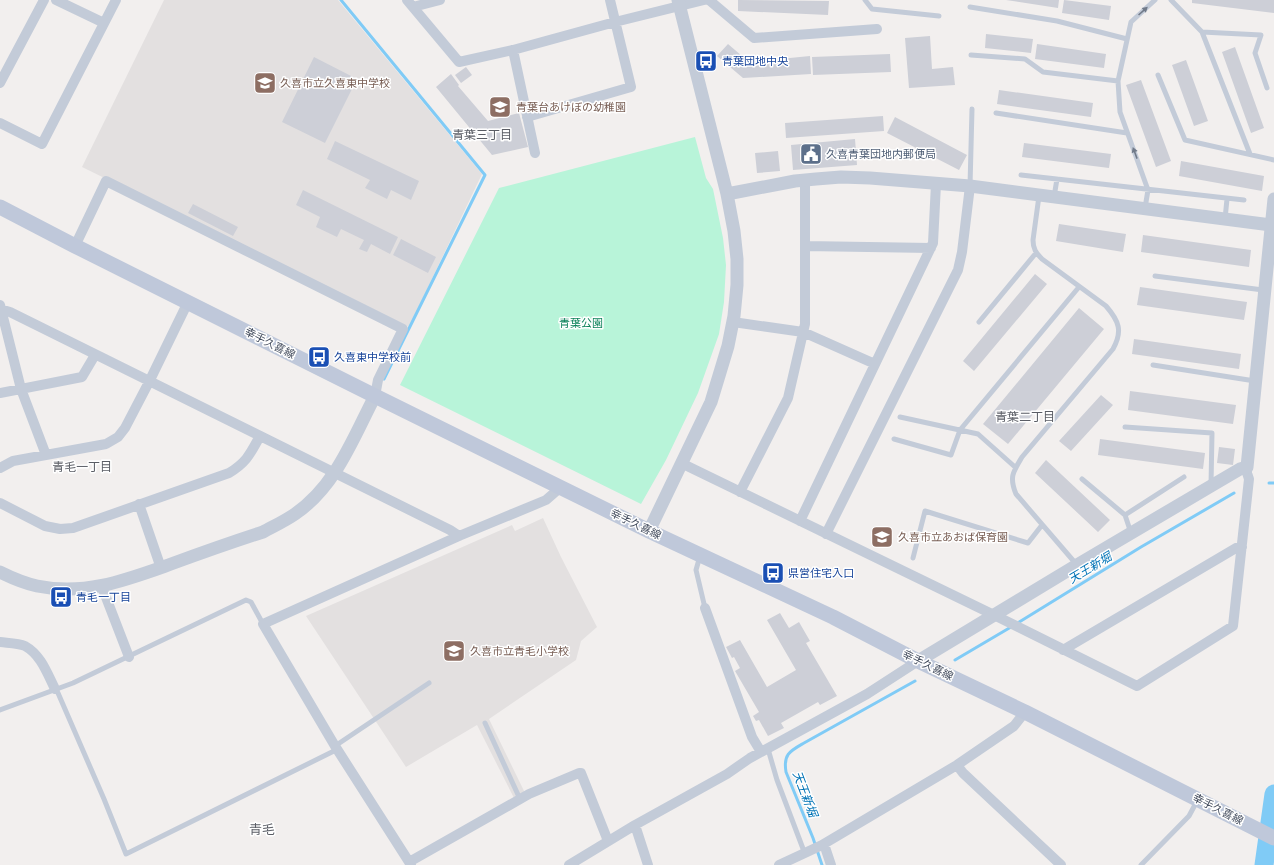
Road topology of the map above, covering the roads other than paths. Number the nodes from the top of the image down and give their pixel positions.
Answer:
1 (44, 0) edge
2 (56, 0) edge
3 (116, 0) edge
4 (440, 0) edge
5 (610, 0) edge
6 (704, 0) edge
7 (709, 0) edge
8 (865, 0) edge
9 (1154, 0) edge
10 (1171, 0) edge
11 (679, 3) edge
12 (410, 4) edge
13 (970, 7) dead end
14 (939, 16) dead end
15 (615, 22) junction
16 (104, 23) junction
17 (877, 29) dead end
18 (1202, 32) junction
19 (1127, 39) junction
20 (512, 50) junction
21 (971, 55) dead end
22 (1158, 75) dead end
23 (1118, 81) junction
24 (0, 83) edge
25 (1267, 88) dead end
26 (972, 109) dead end
27 (996, 113) dead end
28 (527, 117) junction
29 (0, 123) edge
30 (1127, 133) junction
31 (535, 153) dead end
32 (1250, 154) junction
33 (1274, 160) edge
34 (1021, 175) dead end
35 (1058, 179) junction
36 (805, 180) junction
37 (936, 184) junction
38 (970, 186) junction
39 (1148, 190) junction
40 (727, 194) junction
41 (1039, 196) junction
42 (1054, 198) junction
43 (1227, 198) junction
44 (1274, 199) edge
45 (1244, 200) dead end
46 (0, 207) edge
47 (1145, 209) junction
48 (1225, 220) junction
49 (1271, 226) junction
50 (75, 246) junction
51 (805, 246) junction
52 (931, 248) junction
53 (1036, 253) junction
54 (1155, 276) dead end
55 (1079, 287) junction
56 (1264, 290) junction
57 (188, 302) junction
58 (0, 307) edge
59 (733, 322) junction
60 (979, 322) dead end
61 (803, 332) junction
62 (95, 355) junction
63 (875, 364) junction
64 (1153, 365) dead end
65 (1256, 381) junction
66 (150, 382) junction
67 (21, 389) junction
68 (0, 393) edge
69 (374, 396) junction
70 (900, 417) dead end
71 (1125, 427) dead end
72 (960, 430) junction
73 (260, 436) junction
74 (894, 439) dead end
75 (46, 455) junction
76 (681, 463) junction
77 (1015, 467) junction
78 (1247, 467) junction
79 (0, 468) edge
80 (335, 474) junction
81 (1184, 477) dead end
82 (1082, 479) dead end
83 (1211, 486) junction
84 (561, 487) junction
85 (740, 492) junction
86 (0, 503) edge
87 (139, 504) junction
88 (1125, 515) junction
89 (800, 521) junction
90 (1042, 525) junction
91 (649, 530) junction
92 (1131, 533) junction
93 (826, 534) junction
94 (459, 536) junction
95 (1242, 547) junction
96 (701, 555) junction
97 (912, 558) dead end
98 (1077, 565) junction
99 (161, 568) junction
100 (0, 572) edge
101 (102, 586) junction
102 (705, 608) joint
103 (998, 617) junction
104 (263, 624) junction
105 (0, 642) edge
106 (1063, 650) junction
107 (129, 657) junction
108 (918, 661) junction
109 (429, 683) dead end
110 (55, 689) junction
111 (0, 710) edge
112 (1025, 712) junction
113 (485, 723) dead end
114 (336, 747) junction
115 (764, 750) junction
116 (957, 765) junction
117 (520, 799) junction
118 (1198, 799) junction
119 (635, 825) junction
120 (1274, 838) edge
121 (608, 841) junction
122 (823, 845) junction
123 (809, 852) junction
124 (410, 863) edge
125 (569, 865) edge
126 (648, 865) edge
127 (779, 865) edge
128 (830, 865) edge
129 (1061, 865) edge
130 (1141, 865) edge

1 - 24 street
2 - 16 street
3 - 16 street
4 - 12 street
5 - 15 street
6 - 11 street
7 - 17 street
8 - 14 lane
19 -> 9 lane
10 - 18 lane
11 - 15 street
11 - 40 street
12 - 20 street
13 - 19 lane
15 - 20 street
15 - 28 street
16 - 29 street
18 - 25 lane
18 - 32 lane
19 - 23 lane
20 - 28 street
21 - 23 lane
22 - 32 lane
23 - 30 lane
26 - 38 lane
27 - 30 lane
28 - 31 street
39 -> 30 lane
32 - 33 lane
34 - 35 lane
35 - 39 lane
35 - 42 lane
36 - 37 street
36 - 40 street
36 - 51 street
37 - 38 street
37 - 52 street
38 - 41 street
38 - 93 street
39 - 43 lane
39 - 47 lane
40 - 59 street
41 - 42 street
41 - 53 lane
42 - 47 street
43 - 45 lane
43 - 48 lane
44 - 49 street
46 - 50 main road, 幸手久喜線
47 - 48 street
48 - 49 street
49 - 56 street
50 - 57 main road, 幸手久喜線
50 - 69 street
51 - 52 street
51 - 61 street
52 - 63 street
53 - 55 lane
53 - 60 lane
54 - 56 lane
55 - 72 lane
55 - 77 lane
56 - 65 street
57 - 66 street
57 - 69 main road, 幸手久喜線
58 - 62 street
58 - 67 street
59 - 61 street
59 - 76 street
61 - 63 street
61 - 85 street
62 - 66 street
62 - 67 street
63 - 89 street
64 - 65 lane
65 - 78 street
66 - 73 street
66 - 75 street
67 - 68 street
67 - 75 street
69 - 80 street
69 - 84 main road, 幸手久喜線
70 - 72 lane
71 - 83 lane
72 - 74 lane
72 - 77 lane
73 - 80 street
73 - 87 street
75 - 79 street
76 - 85 street
76 - 91 street
77 - 90 lane
78 - 83 street
78 - 95 street
80 - 94 street
80 - 99 street
81 - 88 lane
82 - 88 lane
83 - 92 street
84 - 91 main road, 幸手久喜線
84 - 94 street
85 - 89 street
86 - 87 street
87 - 99 street
88 - 92 lane
89 - 93 street
90 - 97 lane
90 - 98 lane
91 - 96 main road, 幸手久喜線
92 - 98 street
93 - 103 street
94 - 104 street
95 - 106 street
95 - 106 street
96 - 102 lane
96 - 108 main road, 幸手久喜線
98 - 103 street
99 - 101 street
100 - 101 street
101 - 107 street
102 - 115 street
103 - 106 street
103 - 108 street
104 - 107 lane
104 - 114 street
105 - 110 street
107 - 110 lane
108 - 112 main road, 幸手久喜線
108 - 115 street
109 - 114 lane
110 - 111 lane
110 - 114 lane
112 - 116 street
112 - 118 main road, 幸手久喜線
113 - 117 lane
114 - 124 street
115 - 119 street
115 - 123 lane
116 - 122 street
116 - 129 street
117 - 121 street
117 - 124 street
118 - 120 main road, 幸手久喜線
118 - 130 lane
119 - 121 street
119 - 126 street
121 - 125 street
122 - 123 street
122 - 128 street
123 - 127 street

